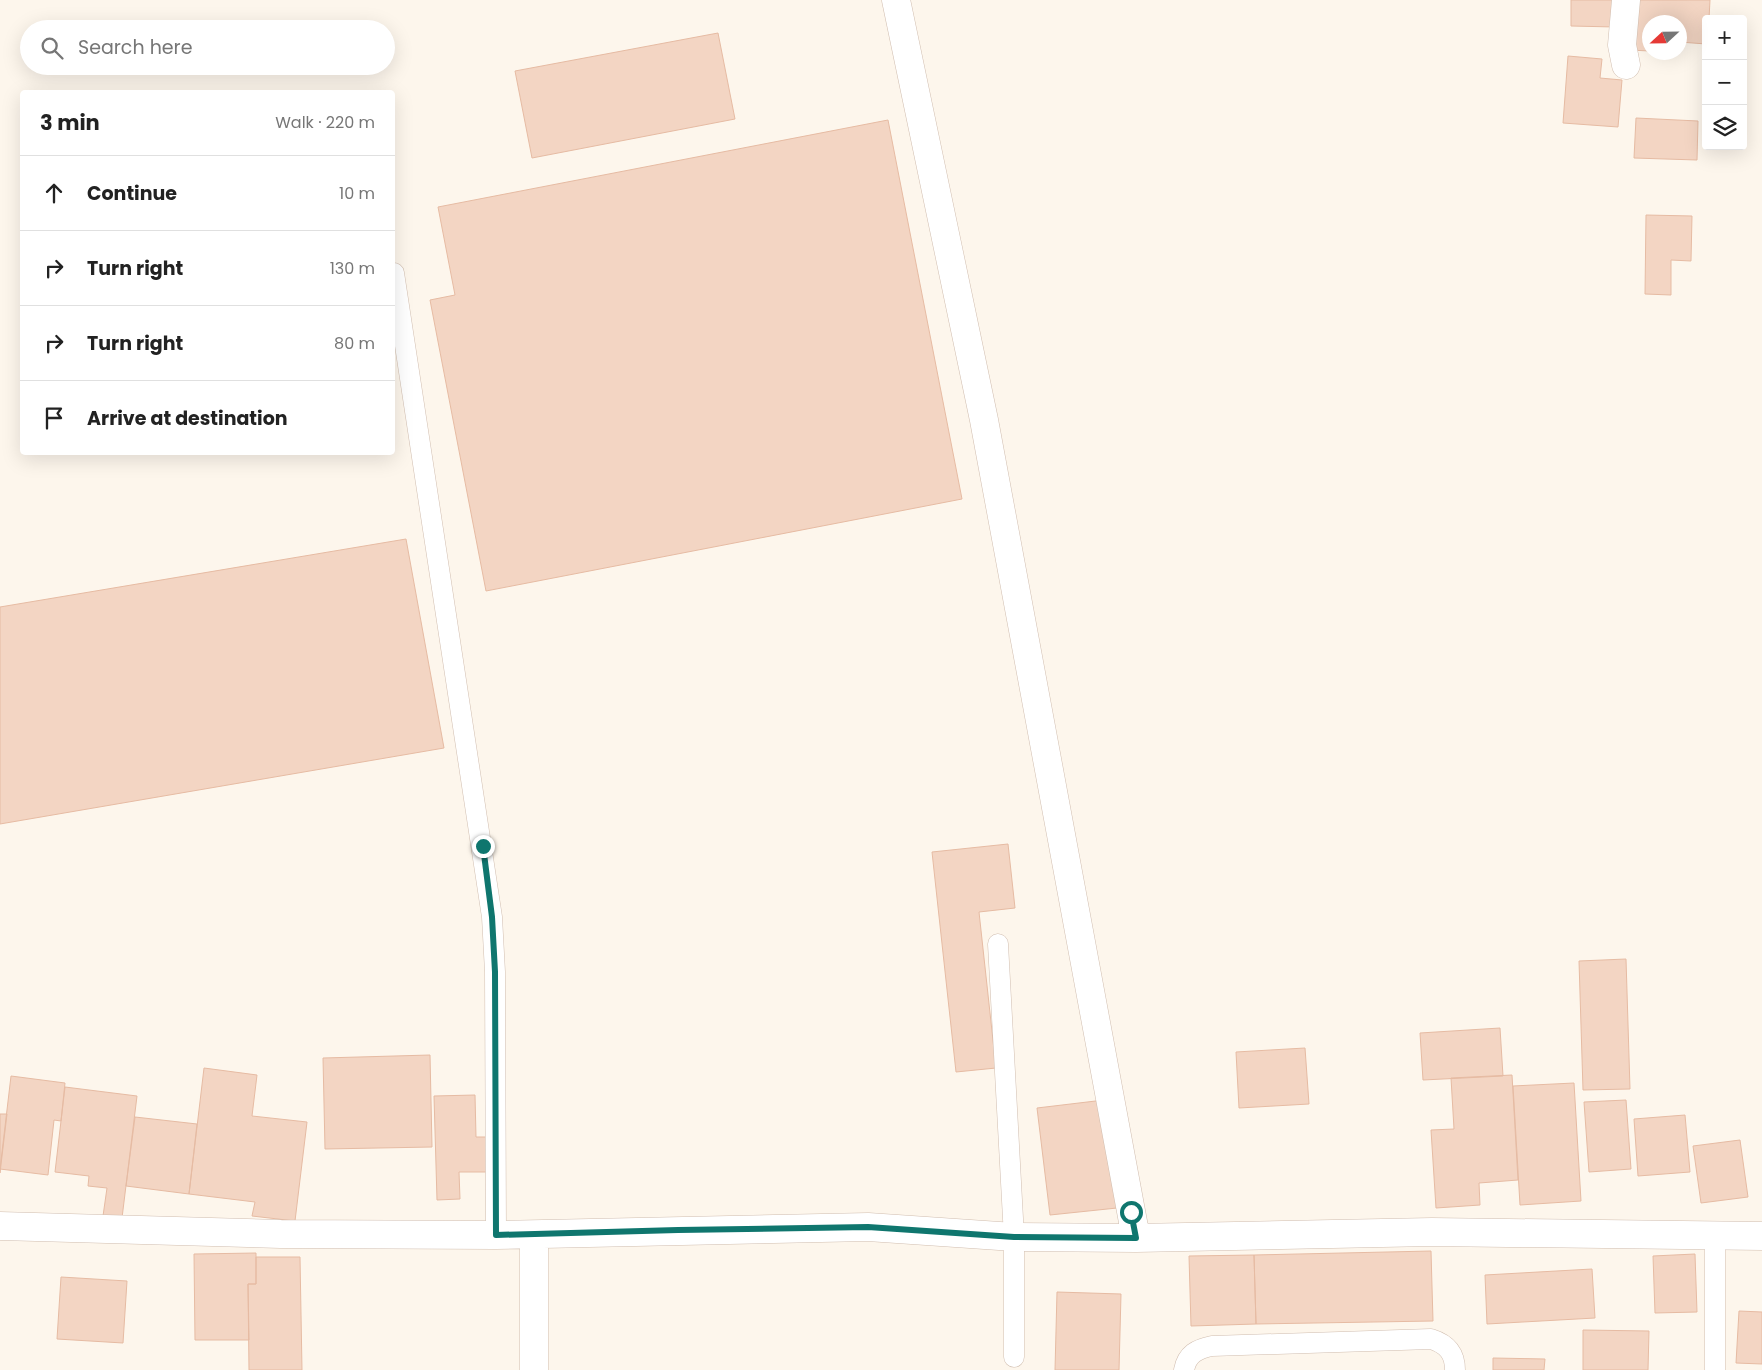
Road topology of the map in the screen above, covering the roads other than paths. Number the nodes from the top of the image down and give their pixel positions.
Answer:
1 (896, 0) edge
2 (1626, 0) edge
3 (1626, 65) dead end
4 (395, 280) edge
5 (998, 944) dead end
6 (0, 1226) edge
7 (496, 1235) junction
8 (534, 1235) junction
9 (1715, 1236) junction
10 (1762, 1236) edge
11 (1014, 1237) junction
12 (1136, 1238) junction
13 (1014, 1357) dead end
14 (534, 1370) edge
15 (1184, 1370) edge
16 (1455, 1370) edge
17 (1715, 1370) edge

1 - 12 street
2 - 3 street
4 - 7 lane
5 - 11 lane
6 - 7 street
7 - 8 street
8 - 11 street
8 - 14 street
9 - 10 street
9 - 12 street
9 - 17 lane
11 - 12 street
11 - 13 lane
15 - 16 lane

